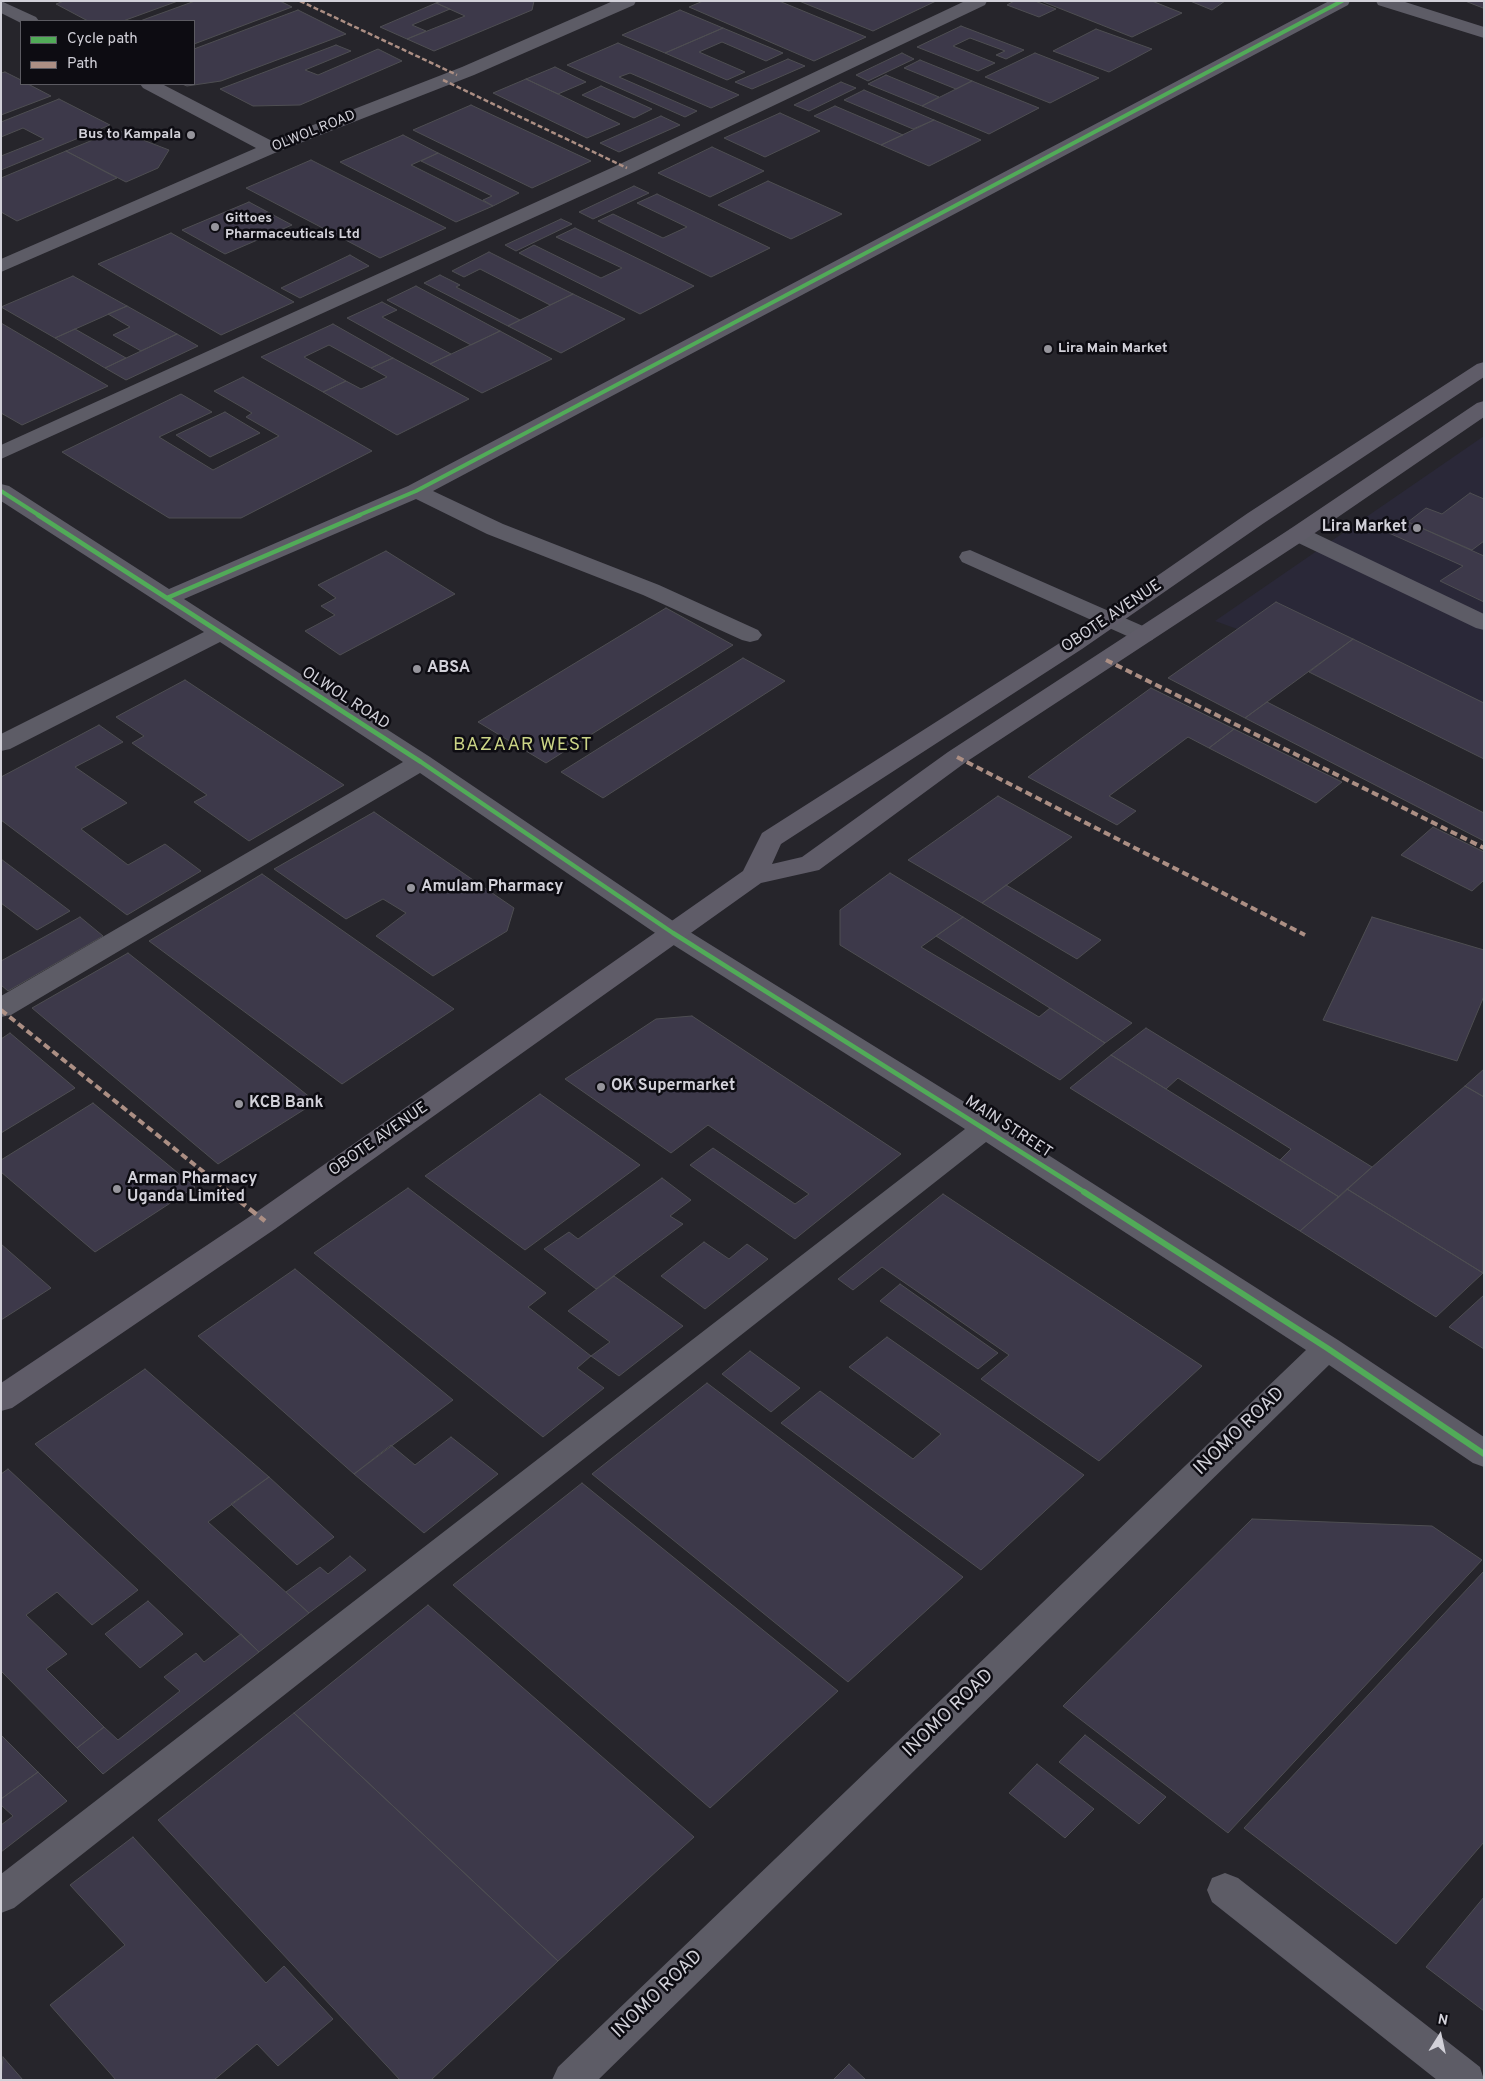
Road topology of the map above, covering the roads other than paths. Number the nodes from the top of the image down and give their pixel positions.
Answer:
1 (628, 1) edge
2 (979, 1) edge
3 (1342, 1) edge
4 (1384, 1) edge
5 (1, 6) edge
6 (28, 20) edge
7 (1484, 34) edge
8 (151, 85) edge
9 (271, 148) junction
10 (1, 266) edge
11 (1484, 368) edge
12 (1484, 408) edge
13 (1, 453) edge
14 (1, 491) edge
15 (416, 491) junction
16 (1298, 534) junction
17 (970, 557) dead end
18 (167, 598) junction
19 (1109, 620) junction
20 (1484, 623) edge
21 (220, 634) junction
22 (1144, 635) junction
23 (750, 636) dead end
24 (1, 744) edge
25 (421, 762) junction
26 (752, 876) junction
27 (673, 933) junction
28 (1, 1008) edge
29 (985, 1128) junction
30 (1327, 1348) junction
31 (1, 1399) edge
32 (1484, 1454) edge
33 (1225, 1890) dead end
34 (1, 1896) edge
35 (570, 2080) edge
36 (1467, 2080) edge

1 - 9 street, OLWOL ROAD
2 - 13 street
3 - 15 street
4 - 7 street
5 - 6 street
8 - 9 street
9 - 10 street, OLWOL ROAD
11 - 19 main road, OBOTE AVENUE
12 - 16 main road, OBOTE AVENUE
14 - 18 street, OLWOL ROAD
15 - 18 street
15 - 23 street
16 - 20 street
16 - 22 main road, OBOTE AVENUE
17 - 19 street
18 - 21 street, OLWOL ROAD
19 - 22 street
19 - 26 main road, OBOTE AVENUE
21 - 24 street
21 - 25 street, OLWOL ROAD
22 - 26 main road, OBOTE AVENUE
25 - 27 street, OLWOL ROAD
25 - 28 street
26 - 27 main road, OBOTE AVENUE
27 - 29 street, MAIN STREET
27 - 31 main road, OBOTE AVENUE
29 - 30 street, MAIN STREET
29 - 34 street
30 - 32 street, MAIN STREET
30 - 35 street, INOMO ROAD
33 - 36 street

